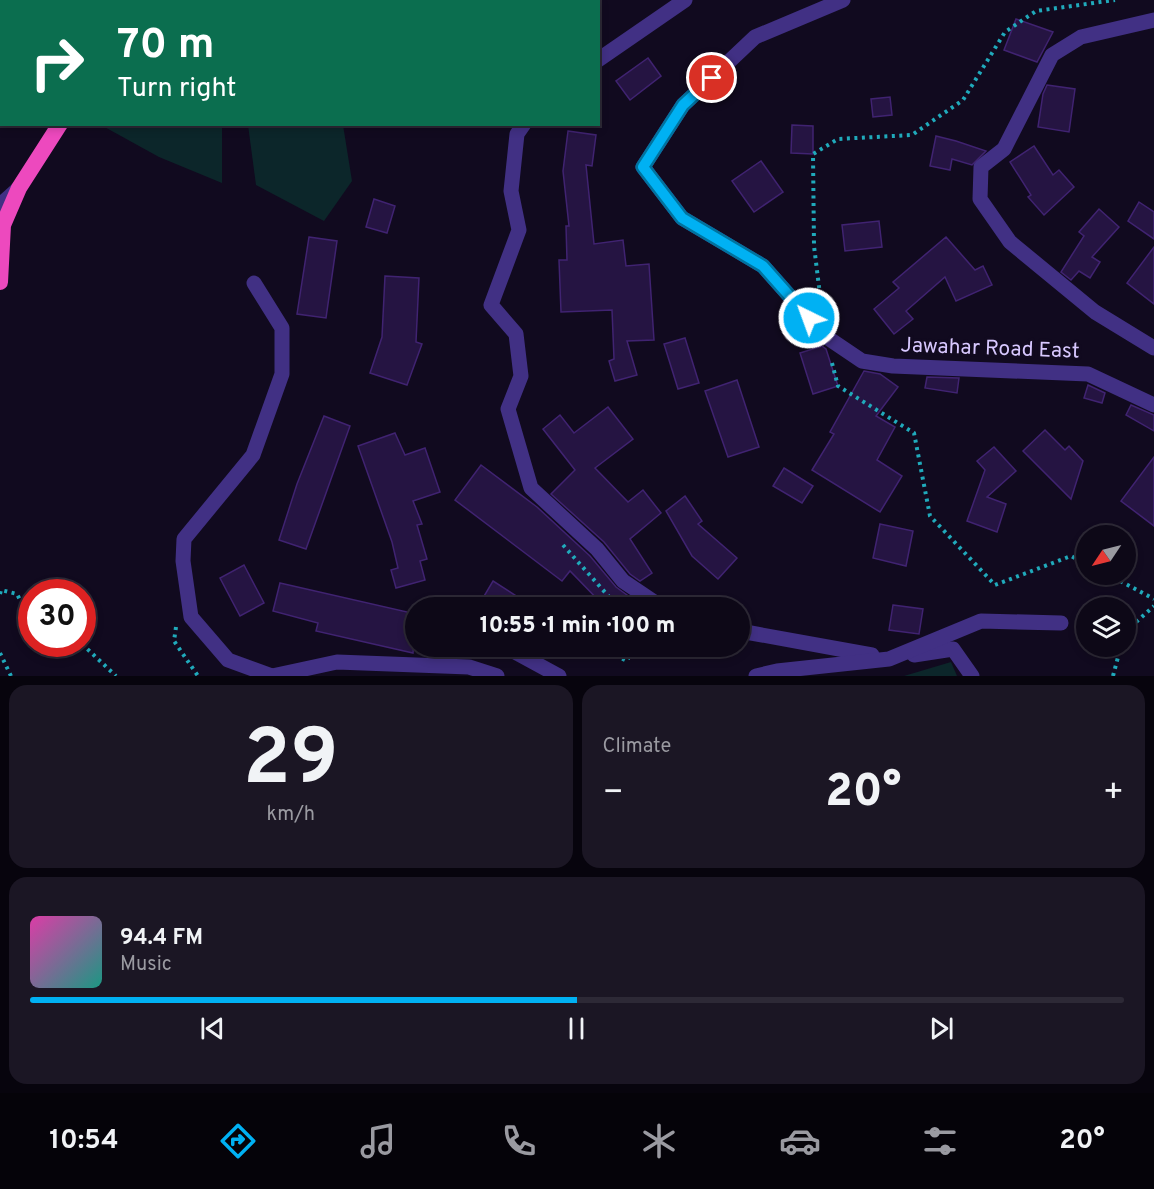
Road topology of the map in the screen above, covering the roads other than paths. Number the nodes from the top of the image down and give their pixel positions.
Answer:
1 (685, 0) edge
2 (843, 0) edge
3 (1154, 20) edge
4 (600, 59) edge
5 (59, 126) edge
6 (523, 126) edge
7 (19, 188) junction
8 (0, 205) edge
9 (0, 282) edge
10 (254, 283) dead end
11 (1154, 348) edge
12 (1154, 405) edge
13 (647, 597) edge
14 (1061, 623) dead end
15 (750, 633) edge
16 (524, 657) edge
17 (889, 658) junction
18 (497, 676) edge
19 (559, 676) edge
20 (756, 676) edge
21 (972, 676) edge

1 - 4 street
2 - 12 street, Jawahar Road East
3 - 11 street, Jawahar Road East
5 - 7 highway
6 - 13 street
7 - 8 street
7 - 9 highway
10 - 18 street
14 - 17 street
15 - 17 street
16 - 19 street
17 - 20 street
17 - 21 street

